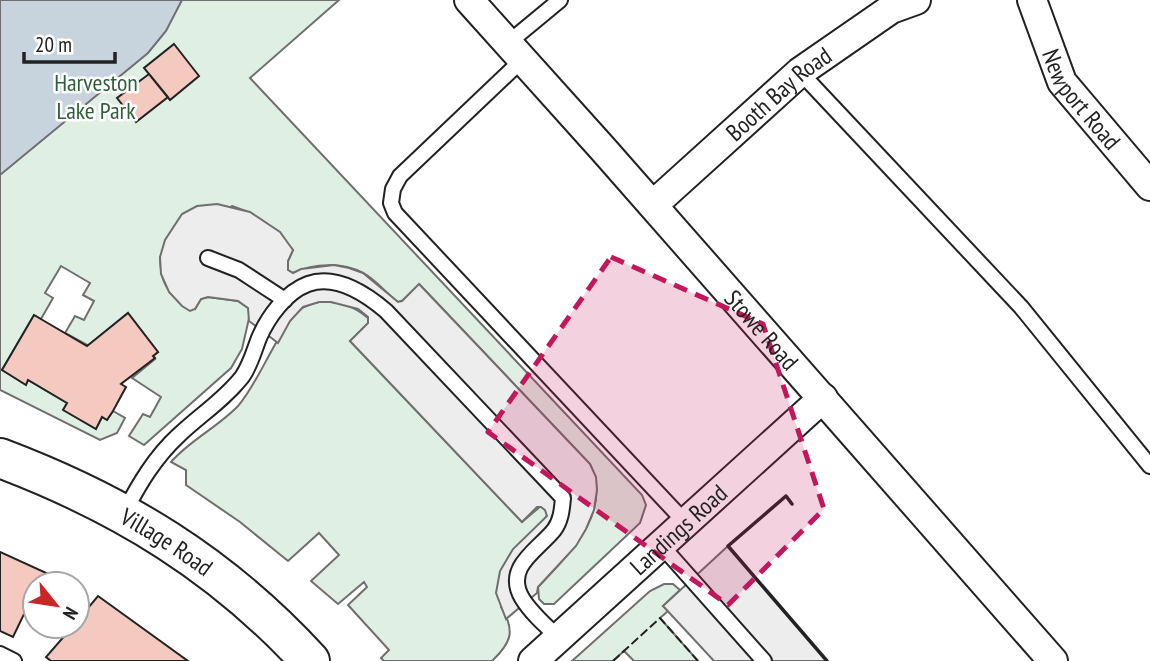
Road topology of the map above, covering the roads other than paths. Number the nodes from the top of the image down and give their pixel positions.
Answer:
1 (469, 0) edge
2 (560, 0) edge
3 (916, 0) edge
4 (1032, 0) edge
5 (515, 51) junction
6 (800, 72) junction
7 (1150, 186) edge
8 (653, 205) junction
9 (208, 258) dead end
10 (285, 300) junction
11 (823, 398) junction
12 (0, 458) edge
13 (1150, 466) edge
14 (123, 514) junction
15 (686, 523) junction
16 (661, 545) junction
17 (559, 638) junction
18 (0, 654) edge
19 (14, 661) edge
20 (310, 661) edge
21 (533, 661) edge
22 (764, 661) edge
23 (1053, 661) edge

1 - 5 street, Stowe Road
2 - 5 lane
3 - 6 street, Booth Bay Road
4 - 7 street, Newport Road
5 - 8 street, Stowe Road
5 - 15 lane
6 - 8 street, Booth Bay Road
6 - 13 lane
8 - 11 street, Stowe Road
9 - 10 lane
10 - 14 lane
10 - 17 lane
11 - 15 street, Landings Road
11 - 23 street, Stowe Road
12 - 14 street, Village Road
14 - 20 street, Village Road
15 - 16 street, Landings Road
16 - 17 street, Landings Road
16 - 22 lane
17 - 21 street, Landings Road
18 - 19 lane

